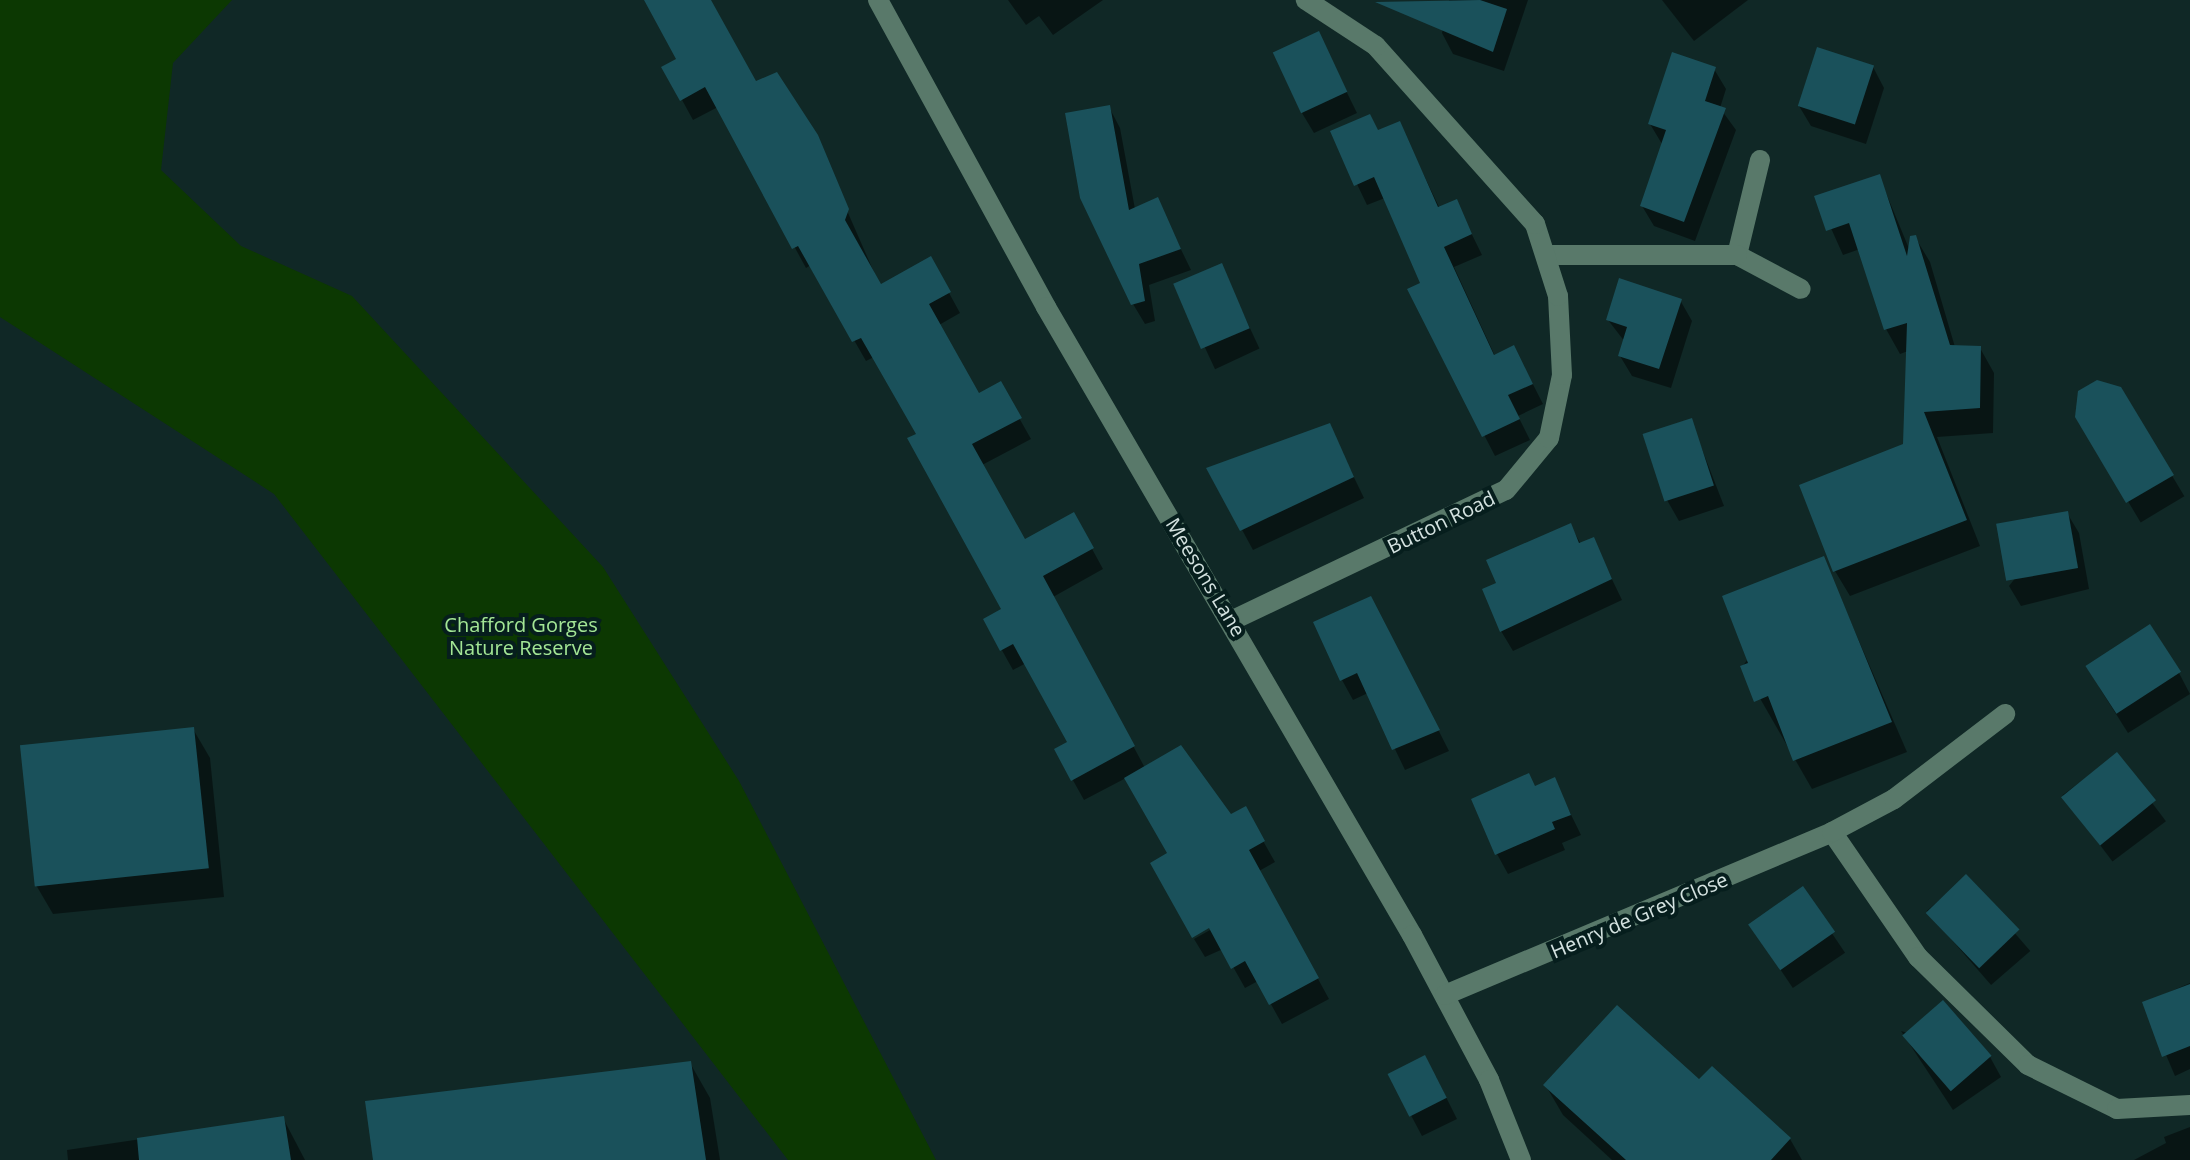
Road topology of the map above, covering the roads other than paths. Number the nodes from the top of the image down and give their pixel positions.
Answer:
1 (878, 0) edge
2 (1306, 0) edge
3 (1760, 160) dead end
4 (1550, 255) junction
5 (1737, 255) junction
6 (1801, 289) dead end
7 (1233, 620) junction
8 (2005, 714) dead end
9 (1832, 832) junction
10 (1445, 995) junction
11 (2190, 1105) edge
12 (1521, 1160) edge

1 - 7 street, Meesons Lane
2 - 4 street, Button Road
3 - 5 street
4 - 5 street
4 - 7 street, Button Road
5 - 6 street
7 - 10 street, Meesons Lane
8 - 9 street, Henry de Grey Close
9 - 10 street, Henry de Grey Close
9 - 11 street
10 - 12 street, Meesons Lane

